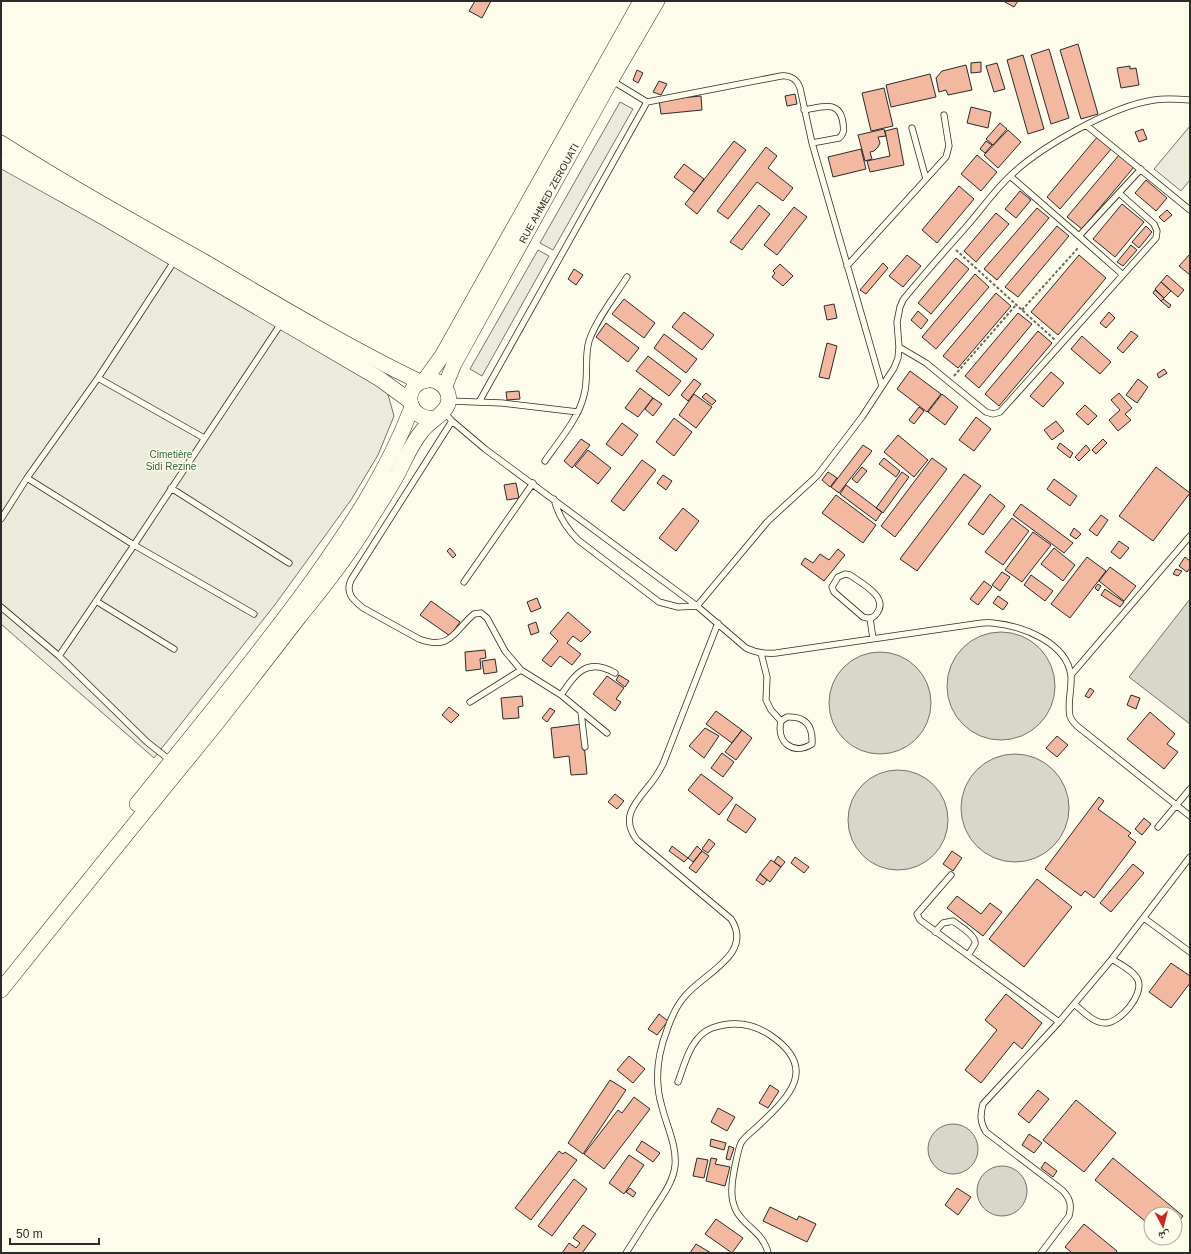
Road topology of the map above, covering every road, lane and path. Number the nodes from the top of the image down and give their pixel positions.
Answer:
1 (641, 1) edge
2 (657, 1) edge
3 (611, 80) junction
4 (1190, 100) edge
5 (647, 102) junction
6 (804, 110) junction
7 (944, 115) dead end
8 (1086, 125) junction
9 (912, 128) dead end
10 (1, 143) edge
11 (812, 143) junction
12 (1, 160) edge
13 (1141, 169) junction
14 (1010, 176) junction
15 (926, 179) junction
16 (1118, 193) junction
17 (1190, 210) edge
18 (1080, 236) junction
19 (1084, 240) junction
20 (950, 245) junction
21 (179, 254) junction
22 (847, 266) junction
23 (1122, 275) junction
24 (626, 277) dead end
25 (1016, 304) junction
26 (1022, 310) junction
27 (282, 322) junction
28 (1061, 344) junction
29 (899, 347) junction
30 (98, 378) junction
31 (422, 381) junction
32 (950, 382) junction
33 (445, 386) junction
34 (882, 386) junction
35 (479, 402) junction
36 (411, 404) junction
37 (578, 412) junction
38 (445, 413) junction
39 (204, 438) junction
40 (546, 461) dead end
41 (27, 478) junction
42 (533, 483) junction
43 (171, 488) junction
44 (554, 499) junction
45 (1, 519) edge
46 (1190, 536) edge
47 (134, 545) junction
48 (289, 563) dead end
49 (464, 582) dead end
50 (96, 601) junction
51 (697, 606) junction
52 (1, 607) edge
53 (254, 614) dead end
54 (870, 618) junction
55 (718, 623) junction
56 (873, 639) junction
57 (174, 649) dead end
58 (761, 653) junction
59 (59, 656) junction
60 (522, 670) junction
61 (615, 673) dead end
62 (1070, 675) junction
63 (561, 695) junction
64 (470, 702) dead end
65 (581, 712) junction
66 (781, 721) junction
67 (607, 733) dead end
68 (585, 747) dead end
69 (172, 761) junction
70 (1190, 789) edge
71 (1177, 805) junction
72 (1190, 816) edge
73 (1158, 827) dead end
74 (1190, 857) edge
75 (951, 875) dead end
76 (1144, 918) junction
77 (935, 932) junction
78 (1190, 952) edge
79 (968, 955) junction
80 (1112, 959) junction
81 (1, 974) edge
82 (1, 990) edge
83 (1074, 1004) junction
84 (1059, 1022) junction
85 (678, 1082) dead end
86 (626, 1253) edge
87 (768, 1253) edge
88 (1041, 1253) edge

1 - 31 main road
2 - 3 main road, RUE AHMED ZEROUATI
3 - 5 lane
3 - 33 main road, RUE AHMED ZEROUATI
4 - 8 lane
5 - 6 lane
5 - 35 lane
6 - 11 lane
6 - 11 lane
7 - 15 lane
8 - 13 lane
8 - 14 lane
9 - 15 lane
10 - 21 main road
11 - 22 lane
12 - 21 main road
13 - 16 lane
13 - 17 lane
14 - 18 lane
14 - 20 lane
15 - 22 lane
16 - 18 lane
16 - 23 lane
18 - 19 lane
19 - 23 lane
19 - 26 path
20 - 25 path
20 - 29 lane
21 - 27 main road
21 - 30 lane
21 - 31 main road
22 - 34 lane
23 - 28 lane
24 - 37 lane
25 - 26 path
25 - 32 path
26 - 28 path
27 - 36 main road
27 - 39 lane
28 - 32 lane
29 - 32 lane
29 - 34 lane
30 - 39 lane
30 - 41 lane
31 - 33 main road
31 - 36 main road
33 - 38 main road
34 - 51 lane
35 - 37 lane
35 - 38 lane
36 - 38 main road
36 - 69 main road
37 - 40 lane
38 - 42 lane
38 - 60 lane
38 - 82 main road
39 - 43 lane
41 - 45 lane
41 - 47 lane
42 - 44 lane
42 - 49 lane
43 - 47 lane
43 - 48 lane
44 - 51 lane
44 - 51 lane
46 - 62 lane
47 - 50 lane
47 - 53 lane
50 - 57 lane
50 - 59 lane
51 - 55 lane
52 - 59 lane
54 - 54 lane
54 - 56 lane
55 - 58 lane
55 - 86 lane
56 - 58 lane
56 - 62 lane
58 - 66 lane
59 - 69 lane
60 - 63 lane
60 - 64 lane
61 - 63 lane
62 - 71 lane
63 - 65 lane
65 - 67 lane
65 - 68 lane
66 - 66 lane
69 - 81 main road
70 - 71 lane
71 - 72 lane
71 - 73 lane
74 - 76 lane
75 - 77 lane
76 - 78 lane
76 - 80 lane
77 - 79 lane
77 - 79 lane
79 - 84 lane
80 - 83 lane
80 - 83 lane
83 - 84 lane
84 - 88 lane
85 - 87 lane

